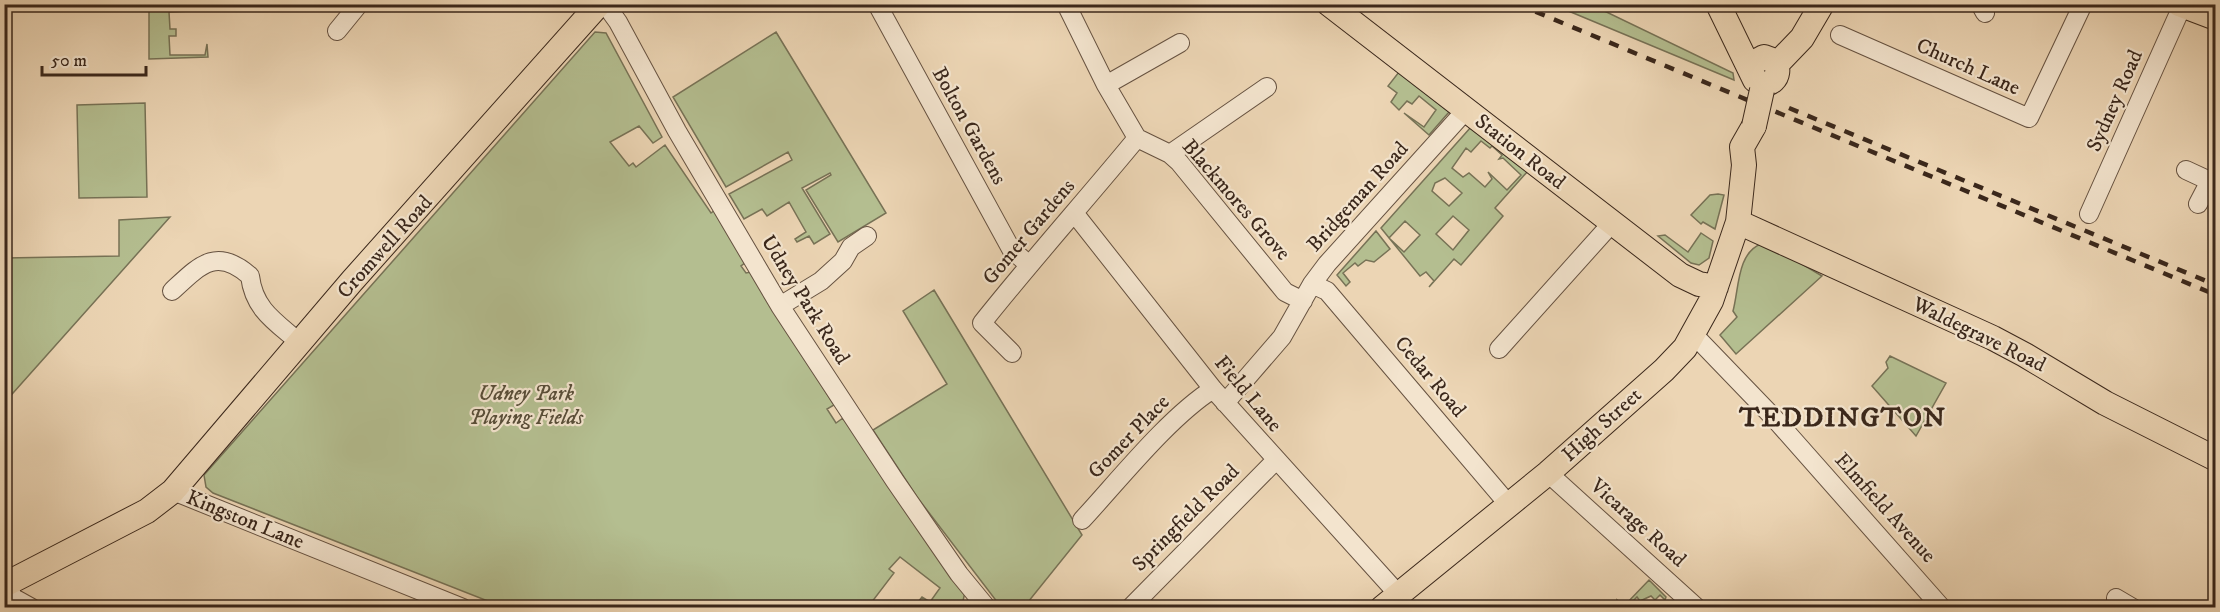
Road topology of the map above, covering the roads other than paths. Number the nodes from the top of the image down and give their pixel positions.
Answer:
1 (359, 4) edge
2 (599, 4) edge
3 (605, 4) edge
4 (877, 4) edge
5 (1066, 4) edge
6 (1329, 4) edge
7 (1720, 4) edge
8 (1822, 4) edge
9 (2083, 4) edge
10 (2181, 5) edge
11 (2216, 18) edge
12 (337, 31) dead end
13 (1840, 35) dead end
14 (1180, 43) dead end
15 (1760, 71) junction
16 (1106, 85) junction
17 (1267, 87) dead end
18 (1466, 111) junction
19 (1137, 138) junction
20 (1170, 154) junction
21 (2187, 170) dead end
22 (2213, 183) edge
23 (2198, 204) dead end
24 (1075, 214) junction
25 (2089, 214) dead end
26 (1738, 222) junction
27 (1612, 223) junction
28 (867, 236) dead end
29 (1029, 264) junction
30 (1312, 284) junction
31 (1716, 287) junction
32 (172, 291) dead end
33 (1303, 301) junction
34 (780, 306) junction
35 (1694, 335) junction
36 (300, 343) junction
37 (1499, 349) dead end
38 (1012, 353) dead end
39 (1213, 389) junction
40 (1225, 403) junction
41 (2216, 459) edge
42 (1275, 461) junction
43 (1548, 473) junction
44 (173, 491) junction
45 (1509, 505) junction
46 (1082, 520) dead end
47 (5, 584) edge
48 (2116, 598) dead end
49 (1390, 601) edge
50 (32, 608) edge
51 (463, 608) edge
52 (987, 608) edge
53 (1130, 608) edge
54 (1697, 608) edge
55 (1941, 608) edge
56 (2133, 608) edge

1 - 12 street
2 - 36 main road, Cromwell Road
3 - 34 street, Udney Park Road
4 - 29 street, Bolton Gardens
5 - 16 street
6 - 18 main road, Station Road
7 - 15 main road
8 - 15 main road
9 - 13 street, Church Lane
10 - 11 main road
10 - 25 street, Sydney Road
14 - 16 street
15 - 26 main road, High Street, bridge
16 - 19 street
17 - 20 street
18 - 27 main road, Station Road
18 - 30 street, Bridgeman Road
19 - 20 street, Blackmores Grove
19 - 24 street, Gomer Gardens
20 - 33 street, Blackmores Grove
21 - 22 street
22 - 23 street
24 - 29 street, Gomer Gardens
24 - 39 street, Field Lane
26 - 31 main road, High Street
26 - 41 main road, Waldegrave Road
27 - 31 main road, Station Road
27 - 37 street
28 - 34 street
29 - 38 street, Gomer Gardens
30 - 33 street, Bridgeman Road
30 - 45 street, Cedar Road
31 - 35 main road, High Street
32 - 36 street
33 - 40 street, Bridgeman Road
34 - 52 street, Udney Park Road
35 - 43 main road, High Street
35 - 55 street, Elmfield Avenue
36 - 44 main road, Cromwell Road
39 - 40 street, Field Lane
39 - 46 street, Gomer Place
40 - 42 street, Field Lane
42 - 49 street, Field Lane
42 - 53 street, Springfield Road
43 - 45 main road, High Street
43 - 54 street, Vicarage Road
44 - 47 main road, Kingston Lane
44 - 51 street, Kingston Lane
45 - 49 main road, High Street
47 - 50 street
48 - 56 street

